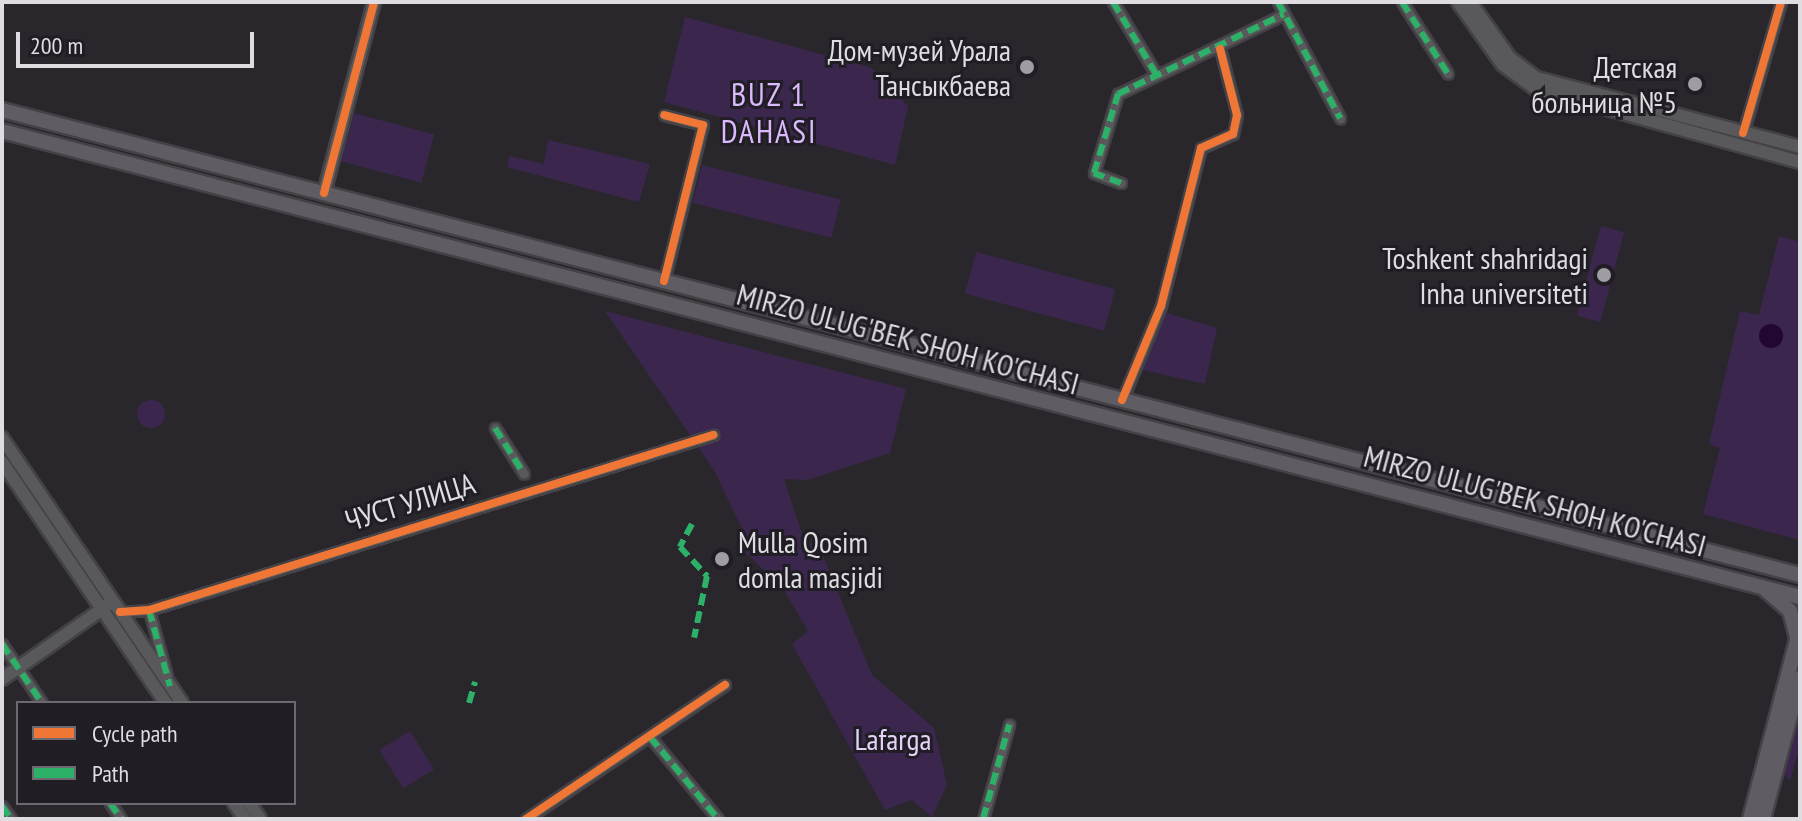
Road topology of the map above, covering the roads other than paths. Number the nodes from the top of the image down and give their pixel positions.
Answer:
1 (374, 2) edge
2 (1113, 2) edge
3 (1294, 2) edge
4 (1402, 2) edge
5 (1458, 2) edge
6 (1470, 2) edge
7 (1781, 2) edge
8 (1281, 8) edge
9 (1220, 49) junction
10 (1156, 74) junction
11 (1448, 74) dead end
12 (2, 110) edge
13 (664, 115) dead end
14 (1340, 118) dead end
15 (2, 131) edge
16 (1743, 133) junction
17 (1800, 147) edge
18 (1800, 162) edge
19 (1121, 183) dead end
20 (324, 193) junction
21 (384, 209) junction
22 (378, 228) junction
23 (664, 281) junction
24 (1122, 400) junction
25 (1144, 405) junction
26 (1139, 425) junction
27 (495, 428) dead end
28 (713, 435) dead end
29 (3, 439) edge
30 (2, 462) edge
31 (524, 474) dead end
32 (1800, 575) edge
33 (1761, 587) junction
34 (1800, 597) edge
35 (111, 605) junction
36 (149, 610) junction
37 (1799, 635) edge
38 (2, 644) edge
39 (18, 668) junction
40 (1800, 678) edge
41 (2, 679) edge
42 (725, 685) dead end
43 (170, 686) junction
44 (41, 701) edge
45 (165, 701) edge
46 (181, 701) edge
47 (1009, 725) dead end
48 (650, 737) junction
49 (2, 806) edge
50 (11, 819) edge
51 (526, 819) edge
52 (718, 819) edge
53 (983, 819) edge
54 (1750, 819) edge
55 (1763, 819) edge

1 - 20 main road
2 - 10 street
3 - 8 street
4 - 11 street
5 - 18 main road
6 - 16 main road
7 - 16 street
8 - 9 street
8 - 14 street
9 - 10 street
9 - 24 street
10 - 19 street
12 - 20 main road, MIRZO ULUG'BEK SHOH KO'CHASI
13 - 23 street
15 - 22 main road, MIRZO ULUG'BEK SHOH KO'CHASI
16 - 17 main road
20 - 21 main road, MIRZO ULUG'BEK SHOH KO'CHASI
21 - 22 main road
21 - 23 main road, MIRZO ULUG'BEK SHOH KO'CHASI
22 - 26 main road, MIRZO ULUG'BEK SHOH KO'CHASI
23 - 24 main road, MIRZO ULUG'BEK SHOH KO'CHASI
24 - 25 main road, MIRZO ULUG'BEK SHOH KO'CHASI
25 - 26 main road
25 - 32 main road, MIRZO ULUG'BEK SHOH KO'CHASI
26 - 33 main road, MIRZO ULUG'BEK SHOH KO'CHASI
27 - 31 street
28 - 36 street, ЧУСТ УЛИЦА
29 - 35 main road
30 - 35 main road
33 - 34 main road, MIRZO ULUG'BEK SHOH KO'CHASI
33 - 37 main road
35 - 36 street, ЧУСТ УЛИЦА
35 - 39 main road
35 - 43 main road
35 - 45 main road
36 - 43 street
37 - 54 main road
38 - 39 street
39 - 41 main road
39 - 44 street
40 - 55 main road
42 - 48 street
43 - 46 main road
47 - 53 street
48 - 51 street
48 - 52 street
49 - 50 street

